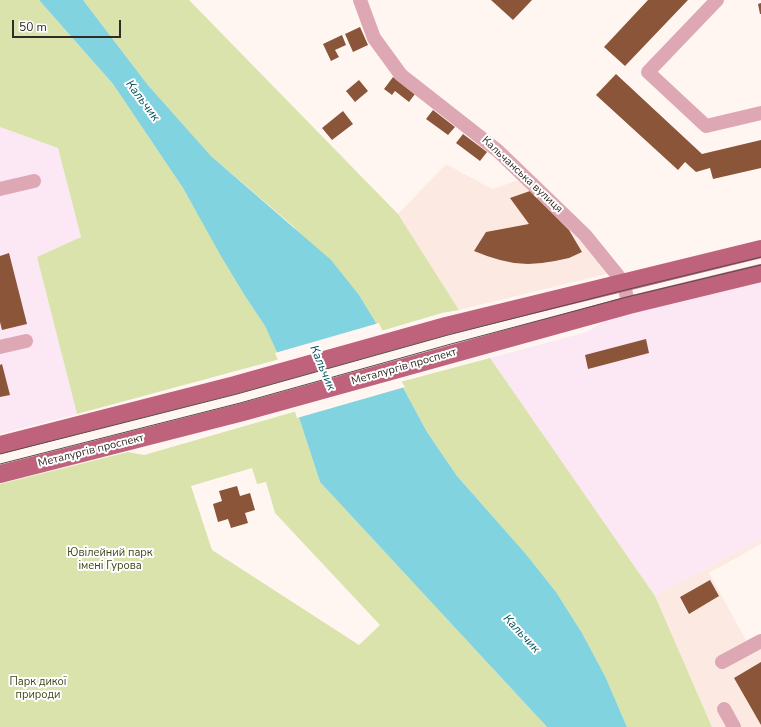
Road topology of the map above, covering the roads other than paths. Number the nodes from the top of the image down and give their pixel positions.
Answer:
1 (360, 0) edge
2 (717, 0) edge
3 (761, 113) edge
4 (34, 181) dead end
5 (0, 190) edge
6 (761, 249) edge
7 (761, 273) edge
8 (623, 282) junction
9 (629, 305) junction
10 (26, 340) dead end
11 (0, 347) edge
12 (0, 445) edge
13 (0, 474) edge
14 (761, 641) edge
15 (722, 662) dead end
16 (724, 709) dead end
17 (734, 727) edge

1 - 8 street, Кальчанська вулиця
2 - 3 street
4 - 5 street
6 - 8 main road
7 - 9 main road, Металургів проспект
8 - 9 street, Кальчанська вулиця
8 - 12 main road
9 - 13 main road, Металургів проспект
10 - 11 street
14 - 15 street
16 - 17 street

